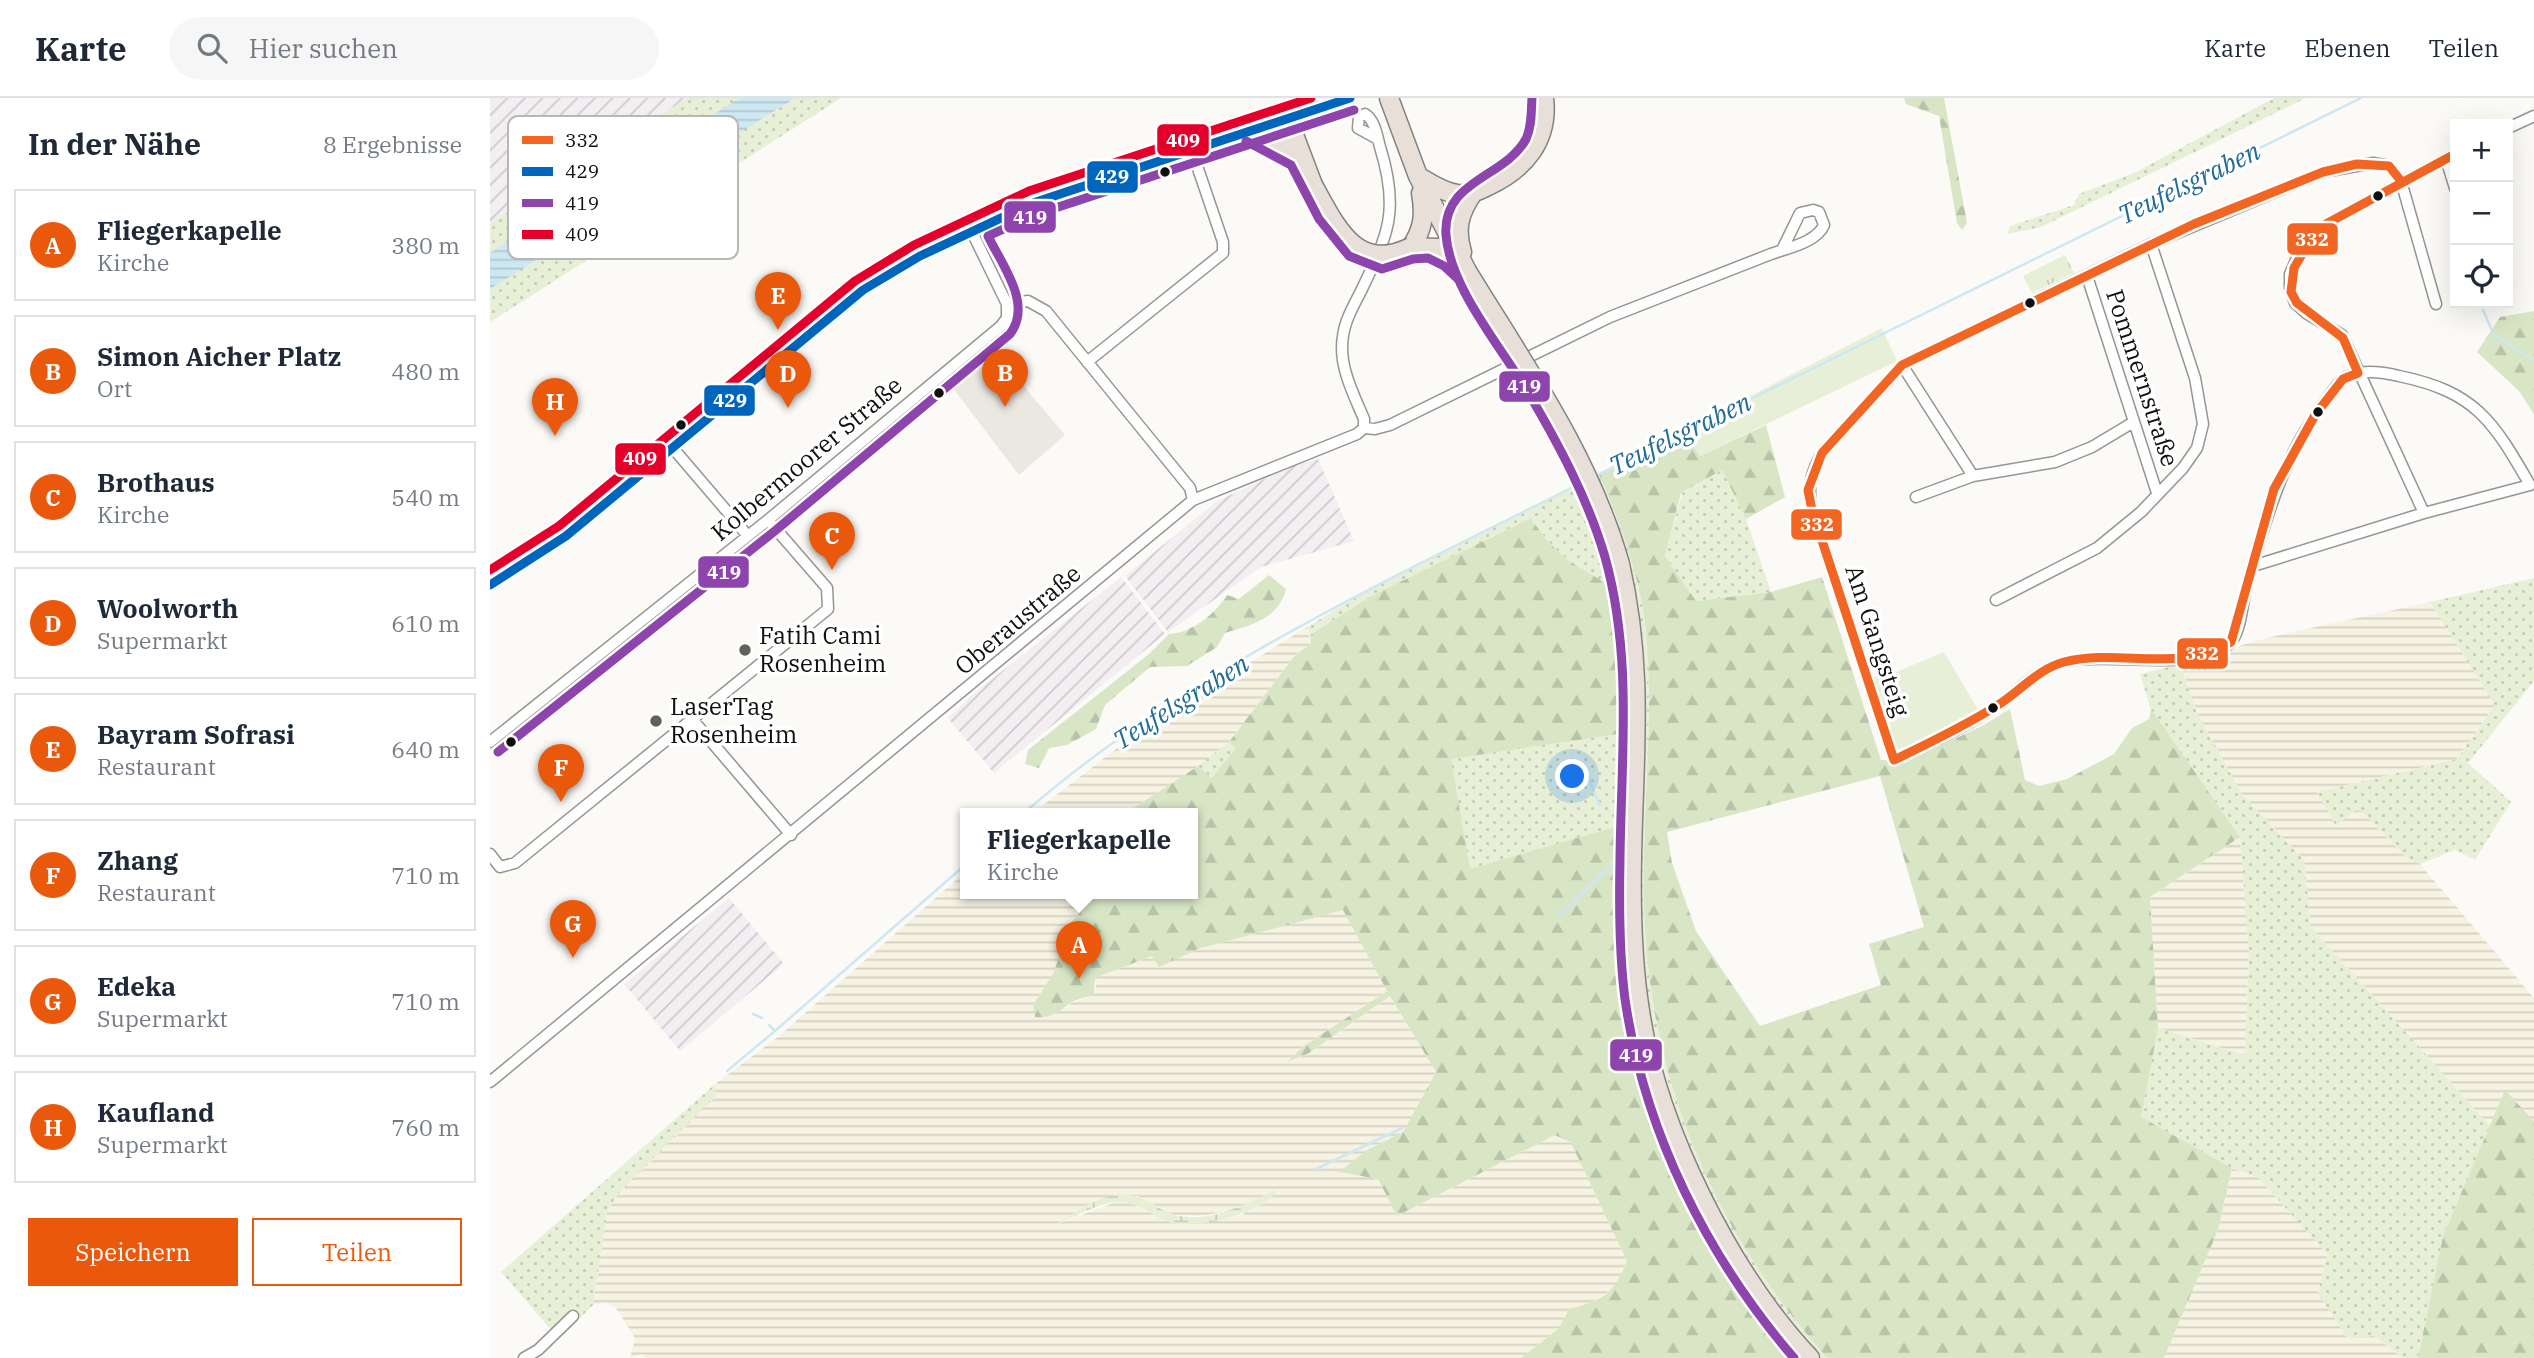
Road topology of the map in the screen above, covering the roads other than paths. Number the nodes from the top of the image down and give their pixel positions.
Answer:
1 (1350, 98) edge
2 (1389, 98) edge
3 (1545, 107) edge
4 (2534, 116) edge
5 (1288, 119) junction
6 (2513, 126) edge
7 (1252, 130) junction
8 (1378, 139) dead end
9 (1192, 151) junction
10 (1300, 156) junction
11 (2450, 157) edge
12 (1418, 176) junction
13 (2402, 181) junction
14 (1473, 193) junction
15 (971, 230) junction
16 (2151, 244) junction
17 (1411, 247) junction
18 (1782, 250) junction
19 (1467, 271) junction
20 (2087, 276) junction
21 (1007, 304) junction
22 (2437, 304) dead end
23 (1087, 362) junction
24 (1902, 365) junction
25 (2358, 373) junction
26 (2132, 423) junction
27 (1364, 428) junction
28 (672, 447) junction
29 (1973, 476) junction
30 (2157, 493) junction
31 (1916, 497) dead end
32 (1193, 500) junction
33 (2424, 513) junction
34 (768, 520) junction
35 (748, 536) junction
36 (2253, 566) junction
37 (490, 585) edge
38 (1996, 600) dead end
39 (692, 719) junction
40 (490, 742) edge
41 (791, 835) junction
42 (490, 854) edge
43 (490, 1082) edge
44 (573, 1316) dead end
45 (524, 1358) edge
46 (1810, 1358) edge

1 - 5 street
2 - 12 highway
3 - 14 highway
4 - 6 street
5 - 7 street
5 - 10 highway
7 - 9 street
7 - 10 highway
8 - 27 street
9 - 15 street
9 - 23 street
10 - 17 highway, bridge
11 - 13 street
12 - 14 highway
12 - 17 highway
12 - 19 highway
13 - 16 street
13 - 22 street
13 - 25 street
14 - 19 highway
15 - 21 street
15 - 28 street
16 - 20 street
16 - 30 street
17 - 19 highway
18 - 18 street, Oberaustraße
18 - 27 street, Oberaustraße
19 - 46 highway, bridge
20 - 24 street
20 - 26 street, Pommernstraße
21 - 23 street
21 - 34 street, Kolbermoorer Straße
23 - 32 street
24 - 29 street
24 - 36 street, Am Gangsteig
25 - 33 street
25 - 33 street
25 - 36 street
26 - 29 street
26 - 30 street, Pommernstraße
27 - 32 street, Oberaustraße
28 - 35 street
28 - 37 street
29 - 31 street
30 - 38 street
32 - 41 street, Oberaustraße
33 - 36 street
34 - 35 street, Kolbermoorer Straße
34 - 39 street
35 - 40 street, Kolbermoorer Straße
39 - 41 street
39 - 42 street
41 - 43 street, Oberaustraße
44 - 45 street

